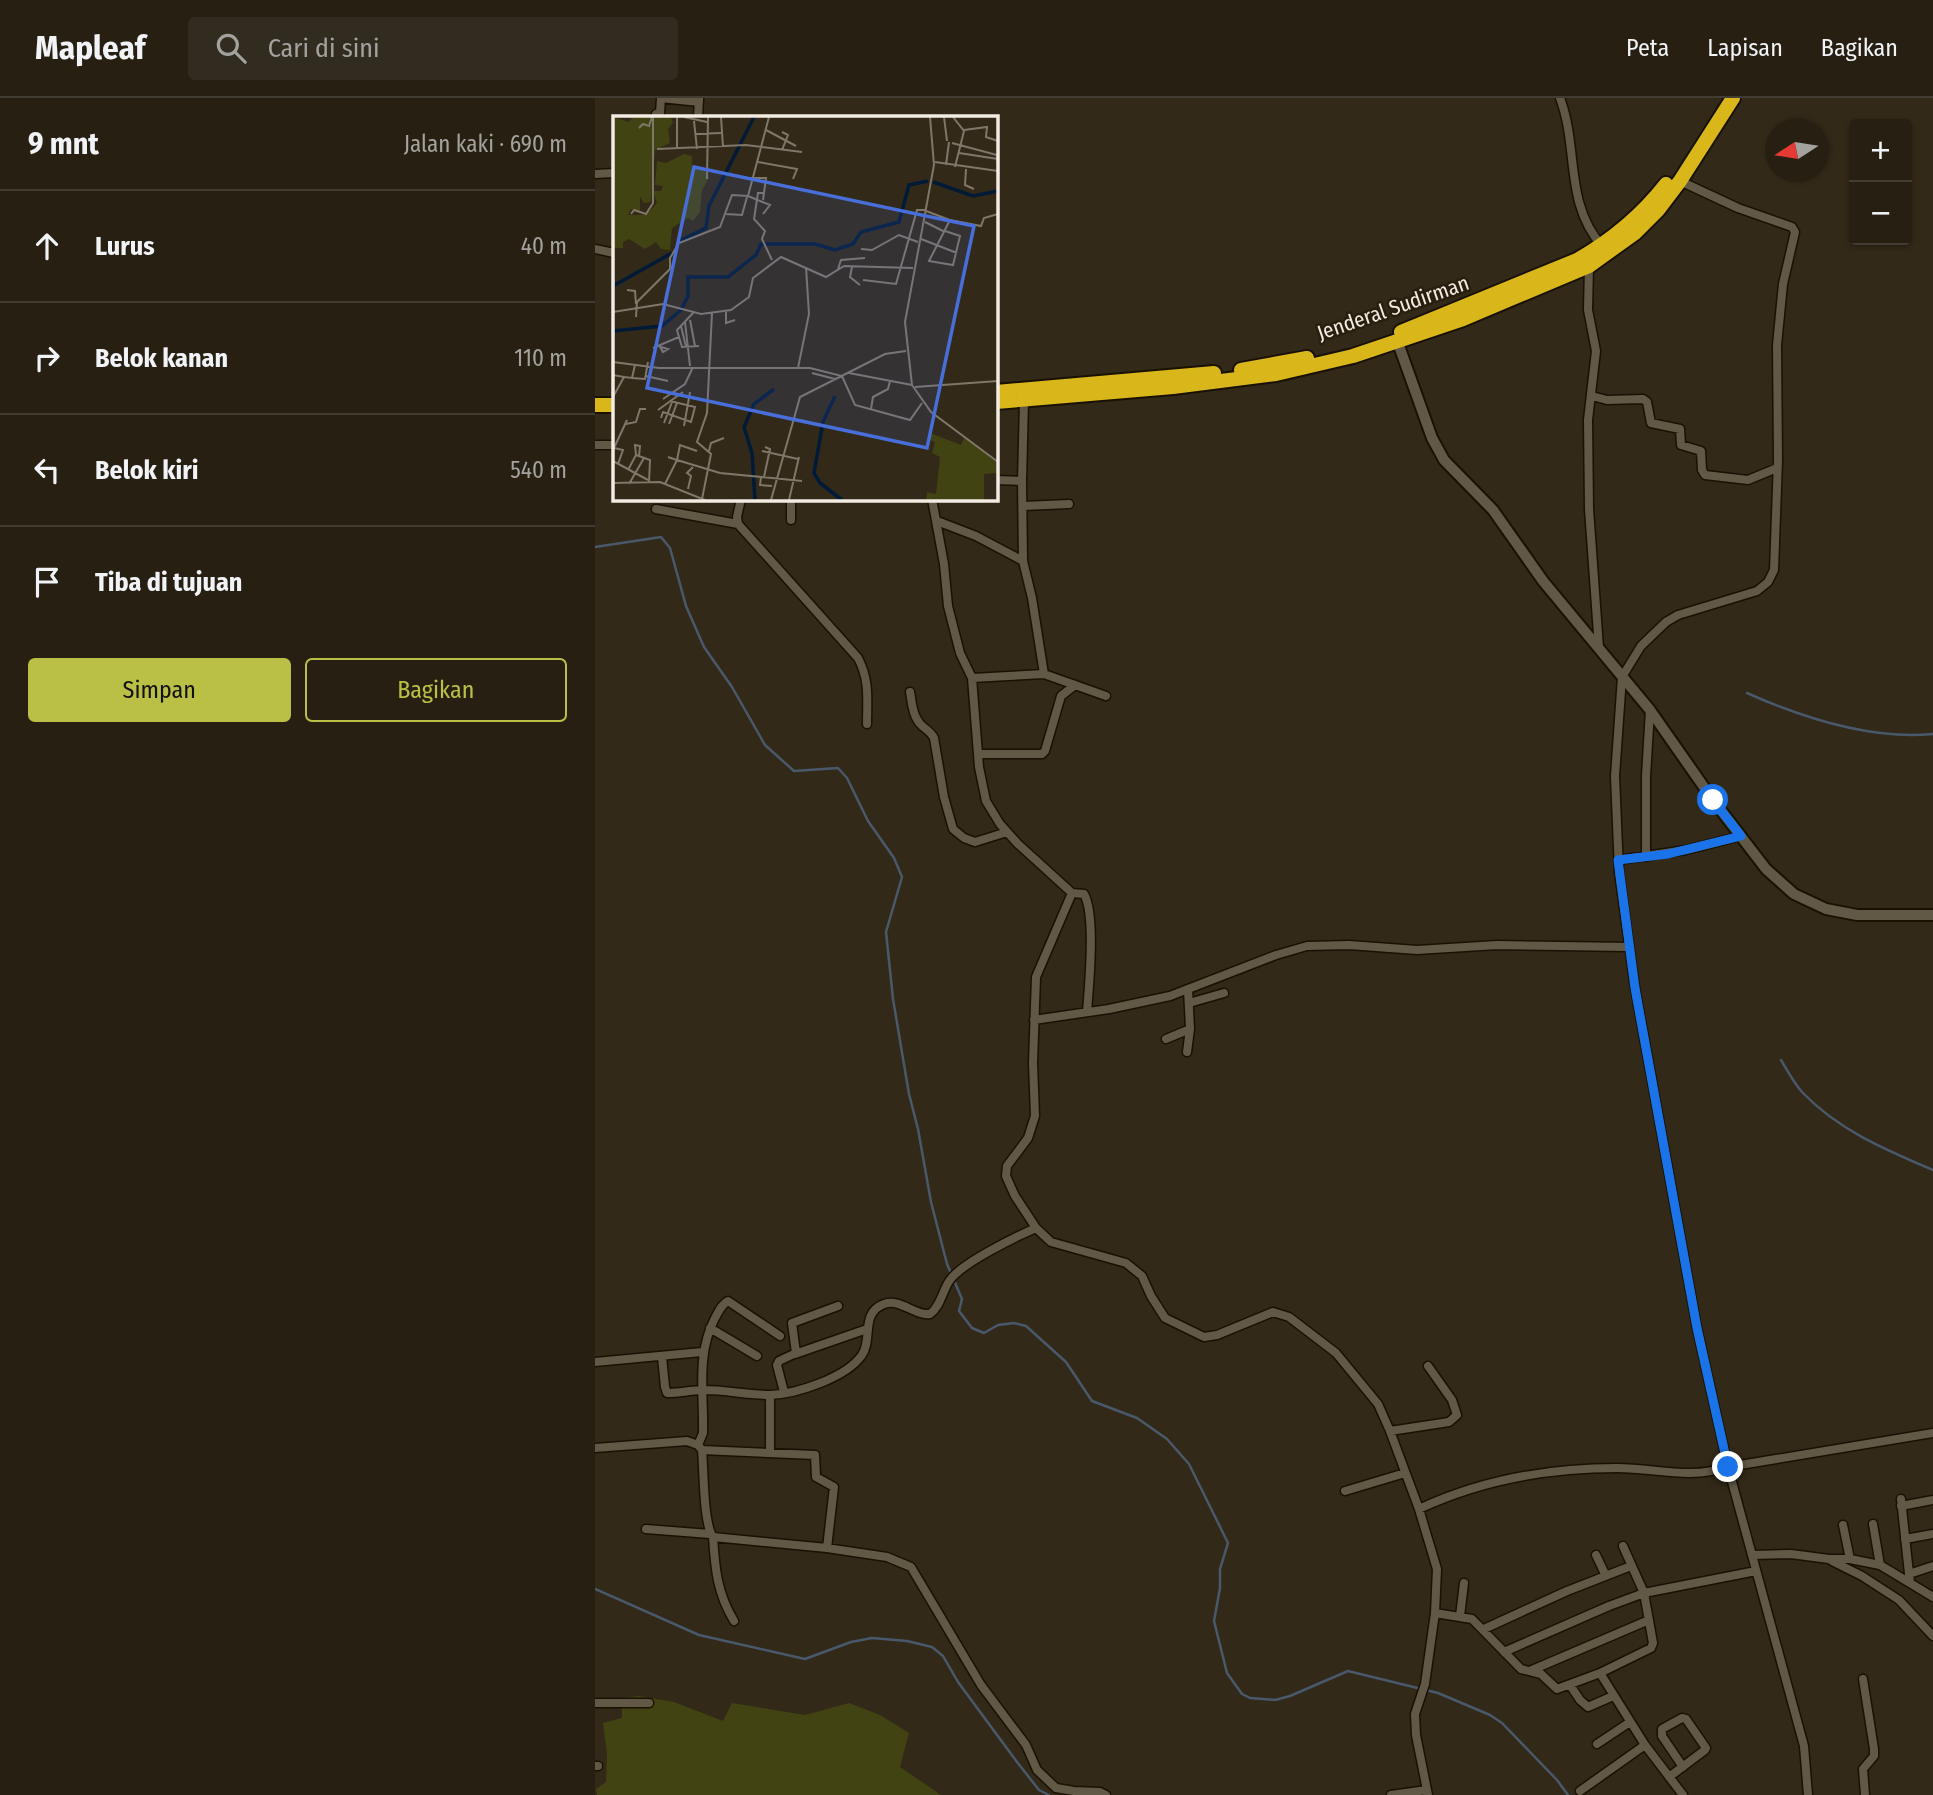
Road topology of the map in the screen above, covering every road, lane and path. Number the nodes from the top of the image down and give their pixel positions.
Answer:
1 (1560, 98) edge
2 (1723, 98) edge
3 (1734, 98) edge
4 (678, 100) edge
5 (699, 100) edge
6 (655, 116) edge
7 (613, 173) edge
8 (595, 174) edge
9 (1681, 181) junction
10 (1602, 246) junction
11 (595, 249) edge
12 (613, 253) edge
13 (1589, 266) junction
14 (1398, 343) junction
15 (997, 392) edge
16 (613, 395) edge
17 (595, 396) edge
18 (1592, 396) junction
19 (1024, 401) junction
20 (997, 402) edge
21 (595, 405) edge
22 (613, 405) edge
23 (595, 445) edge
24 (613, 445) edge
25 (1777, 468) junction
26 (997, 480) edge
27 (1022, 481) junction
28 (741, 500) edge
29 (791, 500) edge
30 (932, 500) edge
31 (1069, 504) dead end
32 (1023, 506) junction
33 (656, 509) dead end
34 (791, 520) dead end
35 (937, 521) junction
36 (738, 523) junction
37 (1023, 561) junction
38 (1599, 648) junction
39 (1044, 674) junction
40 (1622, 677) junction
41 (972, 678) junction
42 (1075, 685) junction
43 (909, 692) dead end
44 (1107, 696) dead end
45 (1650, 710) junction
46 (867, 724) dead end
47 (978, 754) junction
48 (1007, 832) junction
49 (1741, 836) junction
50 (1646, 857) junction
51 (1618, 860) junction
52 (1072, 893) junction
53 (1933, 915) edge
54 (1629, 947) junction
55 (1188, 989) junction
56 (1224, 993) dead end
57 (1189, 1003) junction
58 (1087, 1012) junction
59 (1034, 1020) junction
60 (1190, 1029) junction
61 (1166, 1039) dead end
62 (1187, 1052) dead end
63 (1036, 1228) junction
64 (838, 1306) dead end
65 (710, 1328) junction
66 (867, 1329) junction
67 (781, 1336) dead end
68 (702, 1352) junction
69 (795, 1354) junction
70 (757, 1356) dead end
71 (662, 1357) junction
72 (595, 1362) edge
73 (1428, 1366) dead end
74 (704, 1390) junction
75 (784, 1392) junction
76 (770, 1395) junction
77 (1390, 1431) junction
78 (1933, 1433) edge
79 (595, 1448) edge
80 (700, 1448) junction
81 (770, 1453) junction
82 (1728, 1467) junction
83 (1405, 1472) junction
84 (1345, 1491) dead end
85 (1933, 1500) edge
86 (1419, 1509) junction
87 (1874, 1524) dead end
88 (1843, 1525) dead end
89 (646, 1529) dead end
90 (1933, 1534) edge
91 (711, 1535) junction
92 (1905, 1539) junction
93 (1623, 1546) dead end
94 (827, 1548) junction
95 (1596, 1555) dead end
96 (1752, 1555) junction
97 (1829, 1559) junction
98 (1850, 1559) junction
99 (1880, 1565) junction
100 (1631, 1566) junction
101 (1933, 1566) edge
102 (1756, 1571) junction
103 (1606, 1576) junction
104 (1909, 1578) junction
105 (1464, 1583) dead end
106 (1928, 1591) edge
107 (1644, 1593) junction
108 (1933, 1597) edge
109 (1435, 1613) junction
110 (1460, 1616) junction
111 (1649, 1620) junction
112 (734, 1621) dead end
113 (1484, 1629) junction
114 (1933, 1636) edge
115 (1504, 1652) junction
116 (1529, 1671) junction
117 (1600, 1673) junction
118 (1863, 1679) dead end
119 (1570, 1685) junction
120 (1613, 1696) junction
121 (595, 1703) edge
122 (649, 1703) dead end
123 (1630, 1722) junction
124 (1597, 1744) dead end
125 (1645, 1745) junction
126 (1683, 1767) junction
127 (1669, 1777) junction
128 (1580, 1791) dead end
129 (1427, 1793) edge
130 (1106, 1795) edge
131 (1391, 1795) edge
132 (1683, 1795) edge
133 (1808, 1795) edge
134 (1865, 1795) edge

1 - 10 street
2 - 10 highway, Jenderal Sudirman
3 - 9 highway
4 - 5 street
4 - 6 street
7 - 8 street
9 - 13 highway
9 - 25 street
10 - 15 highway, Jenderal Sudirman
11 - 12 street
13 - 14 highway
13 - 18 street
14 - 19 highway
14 - 38 street
16 - 17 highway
18 - 25 street
18 - 38 street
19 - 20 highway
19 - 27 street
21 - 22 highway
23 - 24 street
25 - 40 street
26 - 27 street
27 - 32 street
28 - 36 street
29 - 34 street
30 - 35 street
31 - 32 street
32 - 37 street
33 - 36 street
35 - 37 street
35 - 41 street
36 - 46 street
37 - 39 street
38 - 40 street
39 - 41 street
39 - 42 street
40 - 45 street
40 - 51 street
41 - 47 street
42 - 44 street
42 - 47 street
43 - 48 street
45 - 49 street
45 - 50 street
47 - 48 street
48 - 52 street
49 - 50 street
49 - 53 street
50 - 51 street
51 - 54 street
52 - 58 street
52 - 59 street
54 - 55 street
54 - 82 street
55 - 57 street
55 - 58 street
56 - 57 street
57 - 60 street
58 - 59 street
59 - 63 street
60 - 61 street
60 - 62 street
63 - 66 street
63 - 77 street
64 - 69 street
65 - 67 street
65 - 68 street
65 - 70 street
66 - 69 street
66 - 75 street
68 - 71 street
68 - 74 street
69 - 75 street
71 - 72 street
71 - 74 street
73 - 77 street
74 - 76 street
74 - 80 street
75 - 76 street
76 - 81 street
77 - 83 street
78 - 82 street
79 - 80 street
80 - 81 street
80 - 91 street
81 - 94 street
82 - 86 street
82 - 96 street
83 - 84 street
83 - 86 street
85 - 92 street
86 - 109 street
87 - 99 street
88 - 98 street
89 - 91 street
90 - 92 street
91 - 94 street
91 - 112 street
92 - 104 street
93 - 100 street
94 - 130 street
95 - 103 street
96 - 97 street
96 - 102 street
97 - 98 street
97 - 114 street
98 - 99 street
99 - 104 street
100 - 103 street
100 - 107 street
101 - 104 street
102 - 107 street
102 - 133 street
103 - 113 street
104 - 106 street
105 - 110 street
106 - 108 street
107 - 111 street
107 - 115 street
109 - 110 street
109 - 129 street
110 - 113 street
111 - 116 street
111 - 117 street
113 - 115 street
115 - 116 street
116 - 119 street
117 - 119 street
117 - 120 street
118 - 134 street
119 - 120 street
120 - 123 street
121 - 122 street
123 - 124 street
123 - 125 street
125 - 127 street
125 - 128 street
126 - 126 street
126 - 127 street
127 - 132 street
129 - 131 street

